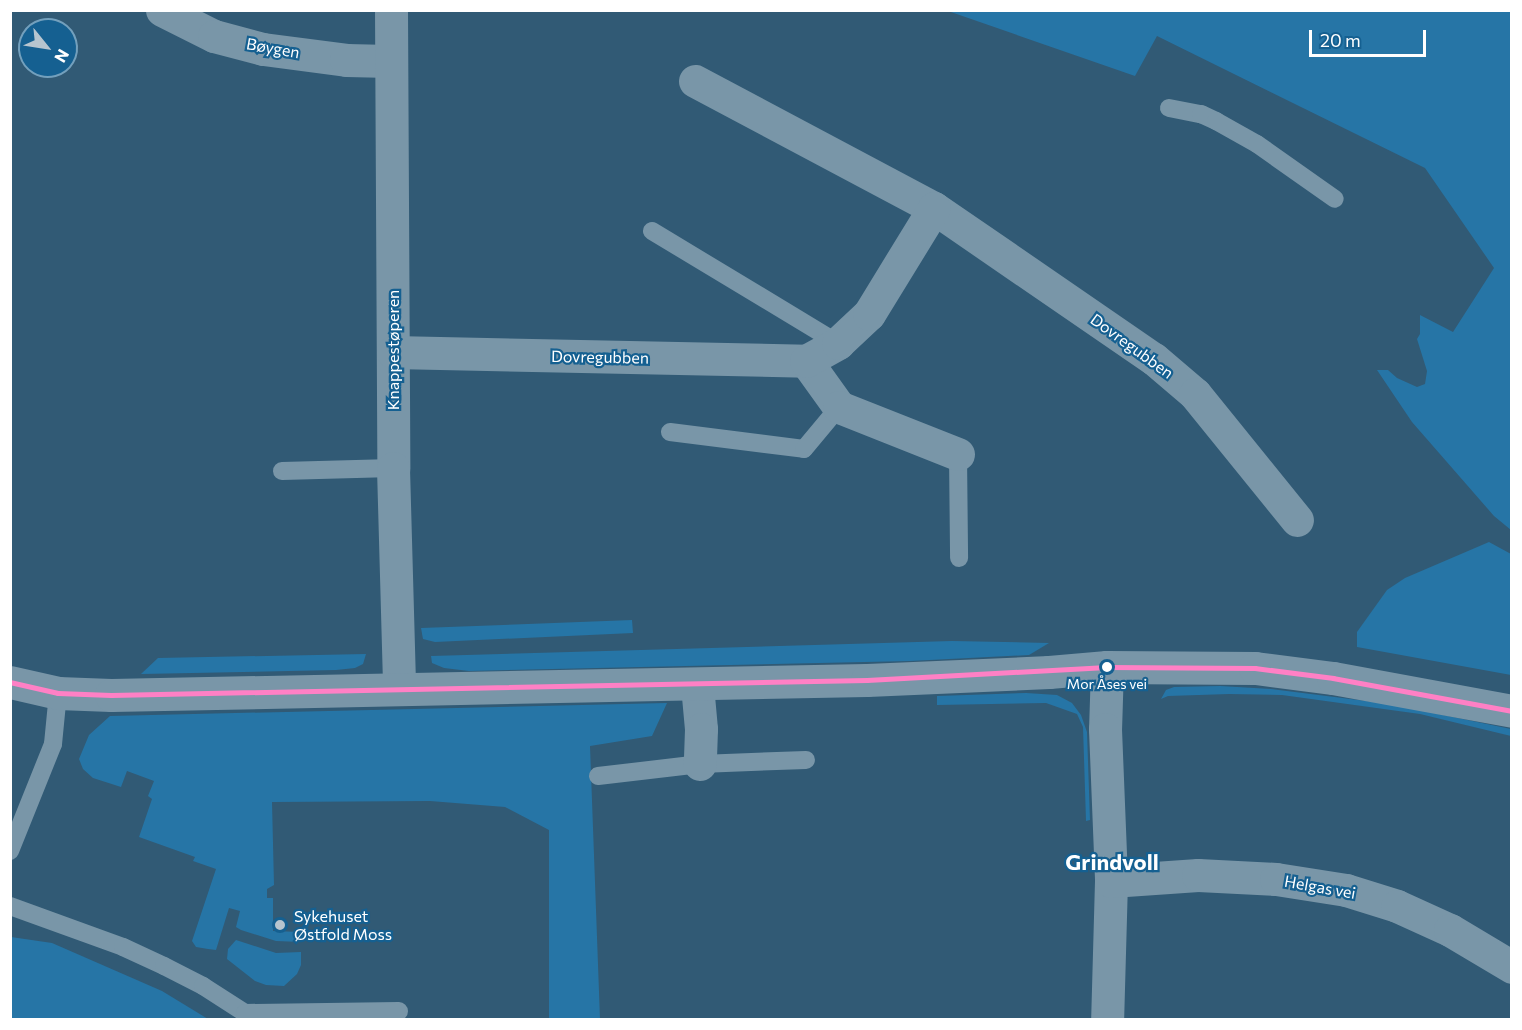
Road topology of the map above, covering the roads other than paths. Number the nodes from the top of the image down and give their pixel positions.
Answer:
1 (162, 10) edge
2 (391, 10) edge
3 (390, 61) junction
4 (695, 81) dead end
5 (1169, 108) dead end
6 (1335, 199) dead end
7 (934, 208) junction
8 (652, 231) dead end
9 (838, 343) junction
10 (393, 352) junction
11 (806, 362) junction
12 (839, 407) junction
13 (670, 432) dead end
14 (958, 454) joint
15 (393, 468) junction
16 (282, 471) dead end
17 (1297, 520) dead end
18 (959, 558) dead end
19 (1107, 667) junction
20 (10, 682) edge
21 (697, 685) junction
22 (399, 688) junction
23 (58, 693) junction
24 (1512, 711) edge
25 (806, 760) dead end
26 (700, 764) junction
27 (598, 776) dead end
28 (10, 851) edge
29 (1111, 880) junction
30 (10, 906) edge
31 (1512, 967) edge
32 (399, 1011) dead end
33 (248, 1016) edge
34 (1107, 1020) edge

1 - 3 street, Bøygen
2 - 3 street, Knappestøperen
3 - 10 street, Knappestøperen
4 - 7 street, Dovregubben
5 - 6 lane
7 - 9 street
7 - 17 street, Dovregubben
8 - 9 lane
9 - 11 street
10 - 11 street, Dovregubben
10 - 15 street, Knappestøperen
11 - 12 street
12 - 13 lane
12 - 14 street
14 - 18 lane
15 - 16 lane
15 - 22 street, Knappestøperen
19 - 21 street
19 - 24 street
19 - 29 street
20 - 23 street
21 - 22 street
21 - 26 street
22 - 23 street
23 - 28 lane
25 - 26 lane
26 - 27 lane
29 - 31 street, Helgas vei
29 - 34 street
30 - 33 lane
32 - 33 lane

